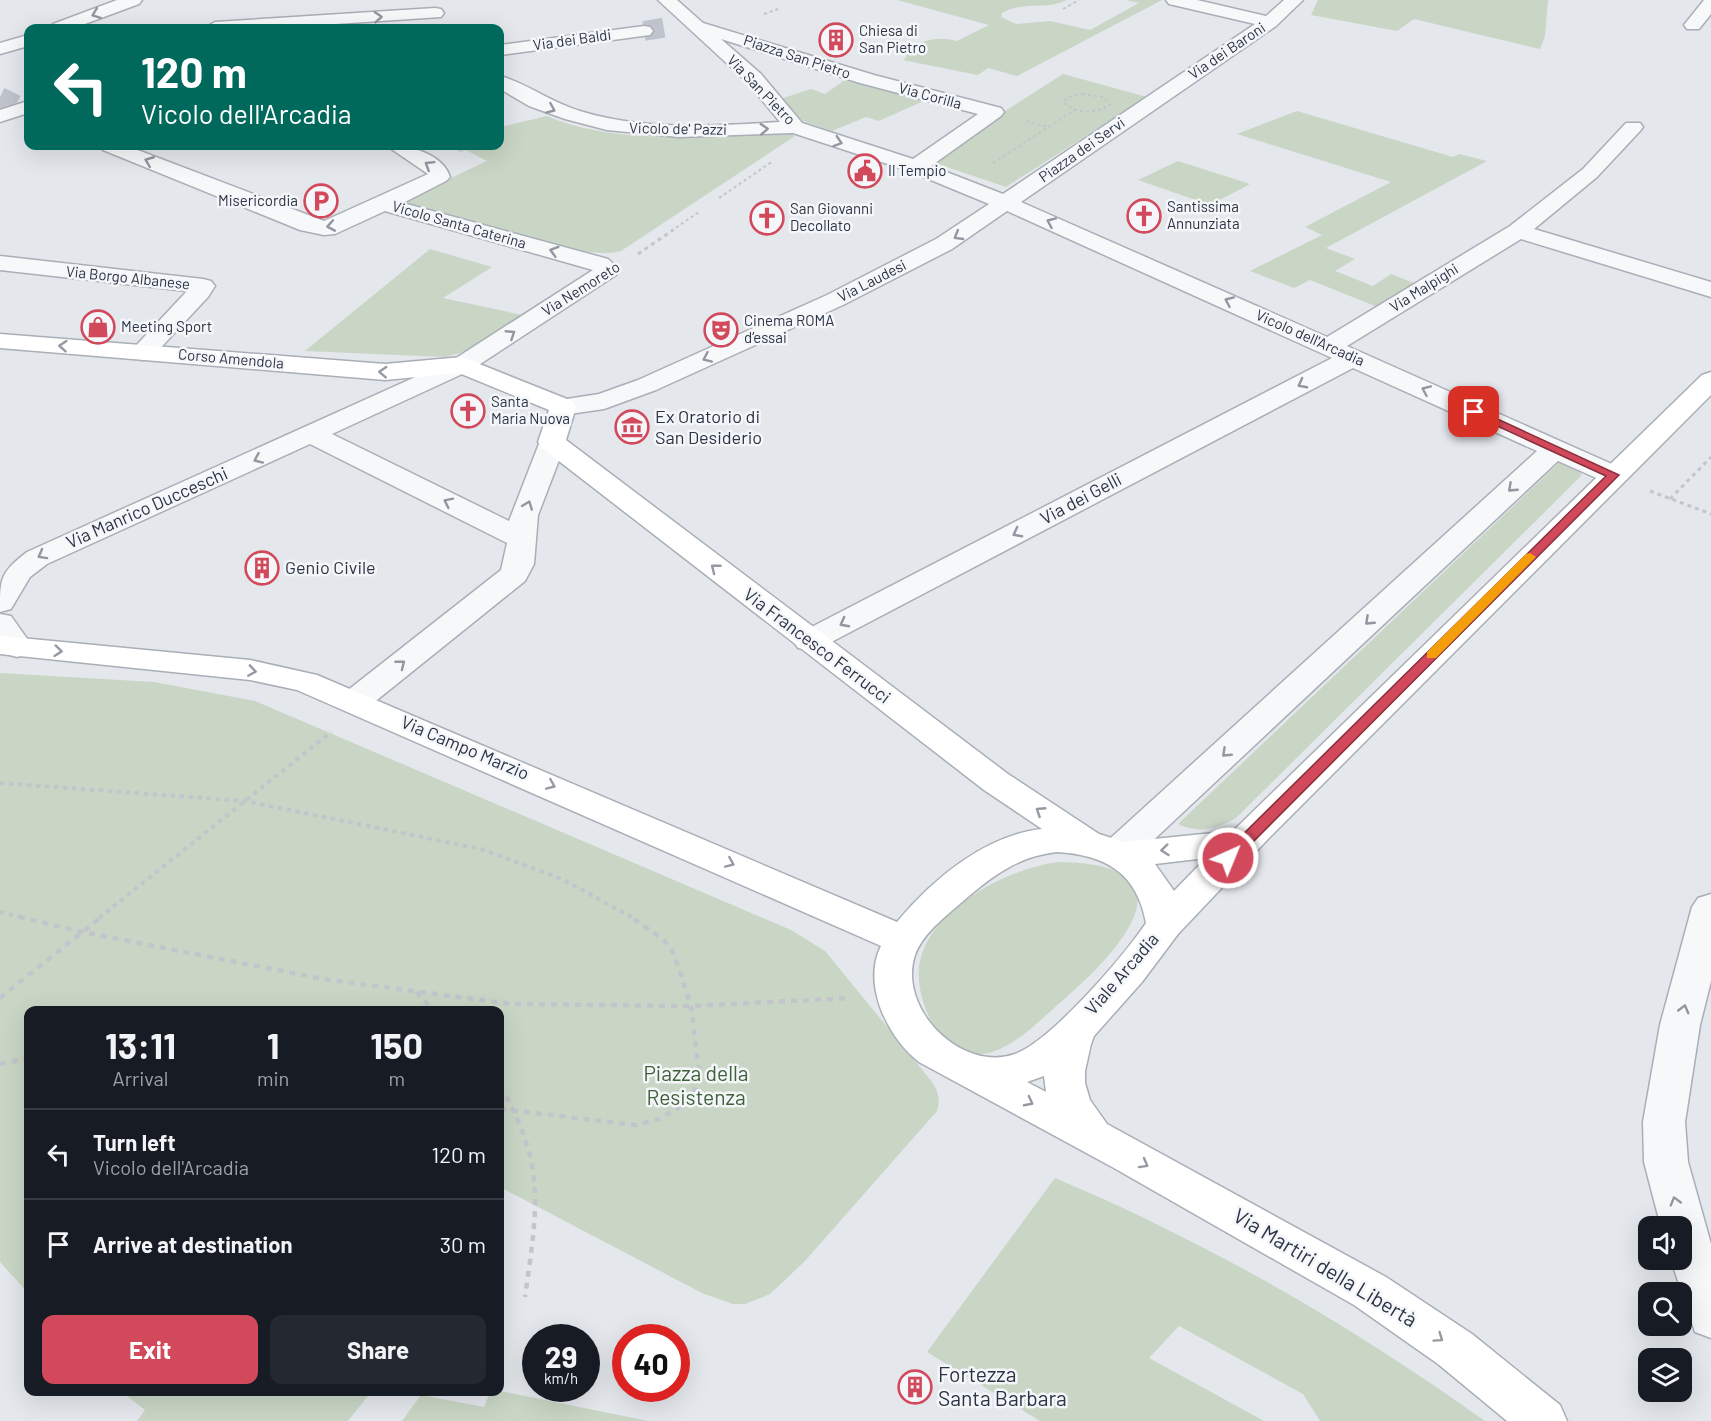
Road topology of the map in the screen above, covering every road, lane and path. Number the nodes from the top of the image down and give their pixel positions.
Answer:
1 (133, 0) edge
2 (667, 0) edge
3 (1079, 0) edge
4 (1175, 0) edge
5 (1294, 0) edge
6 (1711, 3) edge
7 (432, 6) edge
8 (216, 8) dead end
9 (1063, 9) dead end
10 (1270, 22) junction
11 (70, 24) edge
12 (214, 24) edge
13 (254, 24) edge
14 (443, 24) edge
15 (693, 24) junction
16 (1693, 25) dead end
17 (673, 26) tunnel mouth
18 (644, 31) tunnel mouth
19 (24, 40) edge
20 (0, 49) edge
21 (504, 49) edge
22 (867, 79) joint
23 (504, 84) edge
24 (1157, 98) joint
25 (24, 108) edge
26 (1075, 110) junction
27 (994, 112) junction
28 (0, 116) edge
29 (1048, 127) junction
30 (1633, 127) dead end
31 (804, 130) junction
32 (1096, 140) junction
33 (120, 150) edge
34 (403, 150) edge
35 (916, 167) junction
36 (960, 184) junction
37 (719, 198) dead end
38 (1006, 203) junction
39 (384, 204) junction
40 (699, 212) dead end
41 (1518, 231) junction
42 (0, 263) edge
43 (608, 270) junction
44 (1711, 290) edge
45 (0, 341) edge
46 (143, 352) junction
47 (1342, 352) junction
48 (462, 365) junction
49 (1711, 380) edge
50 (563, 407) junction
51 (312, 435) junction
52 (552, 442) junction
53 (1555, 448) junction
54 (1711, 457) edge
55 (1613, 475) junction
56 (1650, 491) dead end
57 (1670, 499) junction
58 (1711, 514) edge
59 (520, 538) junction
60 (0, 603) edge
61 (6, 638) edge
62 (809, 641) junction
63 (355, 701) junction
64 (330, 732) dead end
65 (0, 783) edge
66 (245, 801) junction
67 (1244, 842) junction
68 (1109, 850) junction
69 (1711, 907) edge
70 (0, 912) edge
71 (1165, 924) junction
72 (83, 932) junction
73 (905, 940) junction
74 (416, 992) junction
75 (896, 995) junction
76 (0, 998) edge
77 (429, 1006) edge
78 (691, 1006) junction
79 (1079, 1023) junction
80 (24, 1060) edge
81 (0, 1064) edge
82 (977, 1074) junction
83 (504, 1093) edge
84 (504, 1110) edge
85 (515, 1112) junction
86 (1093, 1137) junction
87 (525, 1297) dead end
88 (1711, 1317) edge
89 (1543, 1421) edge

1 -> 11 street
2 - 15 street, Via San Pietro
3 - 9 path
4 - 10 street
5 - 10 street, Via dei Baroni
6 - 16 street
13 -> 7 street
7 - 14 street
8 - 12 street
10 - 24 street, Via dei Baroni
15 - 17 street
15 - 22 street, Piazza San Pietro
15 - 31 street, Via San Pietro
18 - 21 street, Via dei Baldi
19 - 20 street
22 - 27 street, Via Corilla
23 -> 31 street, Vicolo de' Pazzi
24 - 32 street, Piazza dei Servi
25 - 28 street
26 - 26 path
26 - 29 path
27 - 29 path
27 - 35 street
29 - 32 path
29 - 36 path
30 - 41 street, Via Malpighi
31 -> 35 street, Via San Pietro
31 - 37 path
32 - 38 street, Piazza dei Servi
39 -> 33 street, Vicolo Santa Caterina
39 -> 34 street
35 - 36 street, Via San Pietro
36 - 38 street, Via San Pietro
47 -> 38 street, Vicolo dell'Arcadia
38 -> 50 street, Via Laudesi
43 -> 39 street, Vicolo Santa Caterina
40 - 43 path, Via Nemoreto
41 - 44 street
41 - 47 street, Via Malpighi
42 - 46 street, Via Borgo Albanese
48 -> 43 street, Via Nemoreto
46 -> 45 street, Corso Amendola
48 -> 46 street, Corso Amendola
53 -> 47 street, Vicolo dell'Arcadia
47 -> 62 street, Via dei Gelli
48 - 50 street
48 - 51 street, Via Manrico Ducceschi
49 - 55 street
50 - 52 street
59 -> 51 street
51 -> 60 street, Via Manrico Ducceschi
59 -> 52 street
62 -> 52 street, Via Francesco Ferrucci
53 - 55 street, Vicolo dell'Arcadia
53 -> 68 street
54 - 57 path
55 - 67 street
56 - 57 path
57 - 58 path
63 -> 59 street
61 -> 63 street, Via Campo Marzio
68 -> 62 street, Via Francesco Ferrucci
63 -> 73 street, Via Campo Marzio
64 - 66 path
65 - 66 path
66 - 72 path
66 - 78 path
67 -> 68 street
67 - 71 street
68 - 71 street, Viale Arcadia
68 - 73 street
88 -> 69 street
70 - 72 path
71 - 79 street, Viale Arcadia
72 - 74 path
72 - 76 path
73 - 75 street
74 - 77 path
74 - 78 path
75 - 78 path
75 - 82 street
78 - 85 path
79 - 82 street, Viale Arcadia
79 - 86 street
80 - 81 path
82 -> 86 street, Via Martiri della Libertà
83 - 85 path
84 - 85 path
85 - 87 path
86 -> 89 street, Via Martiri della Libertà

